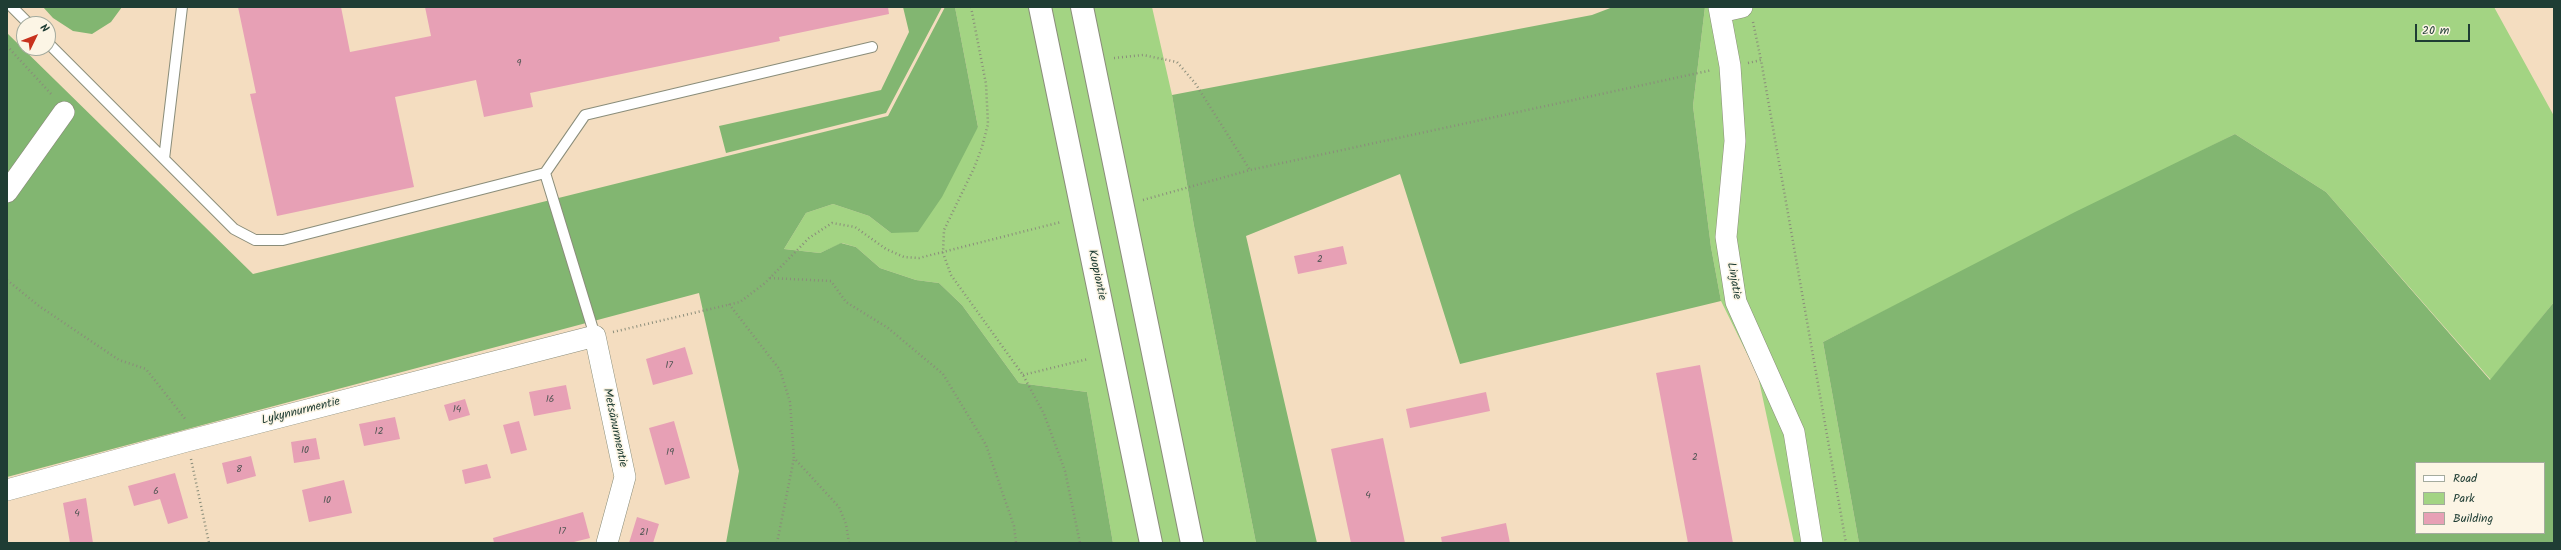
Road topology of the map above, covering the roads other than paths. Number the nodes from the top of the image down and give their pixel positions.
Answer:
1 (12, 7) edge
2 (182, 7) edge
3 (1040, 7) edge
4 (1082, 7) edge
5 (1720, 9) edge
6 (1747, 11) edge
7 (21, 16) edge
8 (872, 47) dead end
9 (56, 51) edge
10 (62, 115) road end
11 (164, 158) junction
12 (545, 173) junction
13 (7, 192) edge
14 (595, 336) junction
15 (7, 490) edge
16 (607, 543) edge
17 (1151, 543) edge
18 (1192, 543) edge
19 (1812, 543) edge

1 - 7 lane
2 - 11 lane
3 - 17 highway, Kuopiontie
4 - 18 highway
5 - 6 street
5 - 19 street, Linjatie
8 - 12 lane
9 - 11 lane
10 - 13 street
11 - 12 lane
12 - 14 lane
14 - 15 street, Lykynnurmentie
14 - 16 street, Metsänurmentie

